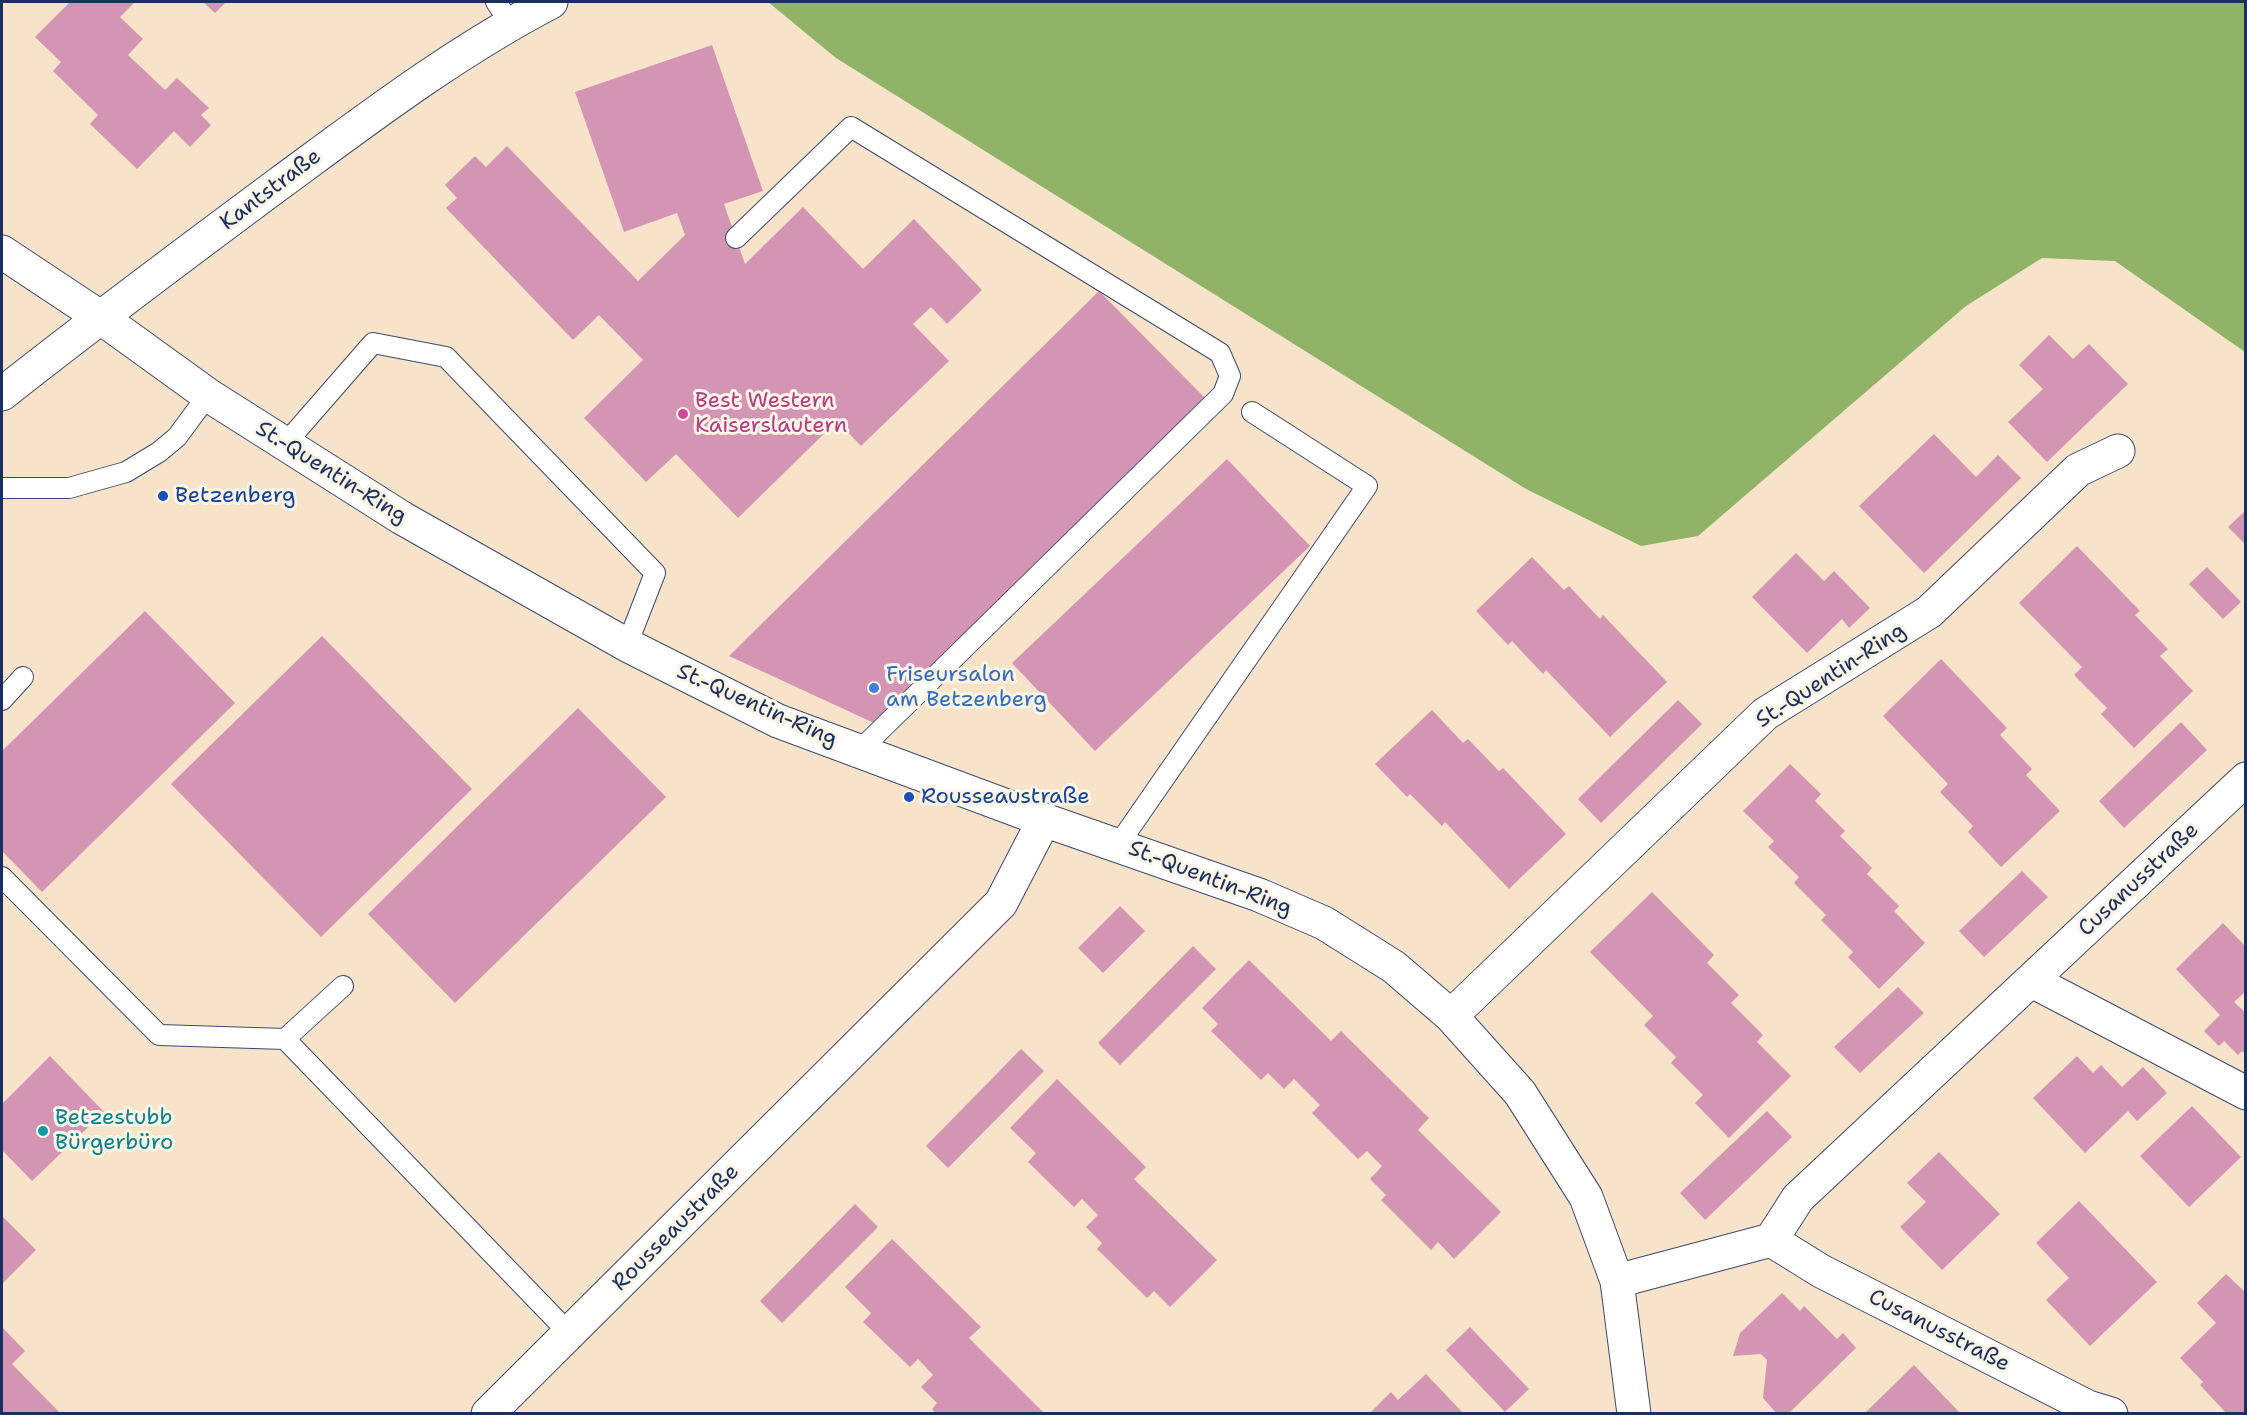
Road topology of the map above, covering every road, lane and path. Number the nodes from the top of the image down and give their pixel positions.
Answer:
1 (551, 2) edge
2 (503, 12) edge
3 (736, 238) dead end
4 (2, 252) edge
5 (100, 317) junction
6 (2, 394) edge
7 (208, 395) junction
8 (1252, 412) dead end
9 (285, 444) junction
10 (2118, 452) dead end
11 (2, 488) edge
12 (627, 645) junction
13 (23, 677) dead end
14 (2, 700) edge
15 (859, 752) junction
16 (2246, 779) edge
17 (1044, 820) junction
18 (1118, 845) junction
19 (2, 877) edge
20 (2032, 981) junction
21 (343, 986) dead end
22 (1451, 1016) junction
23 (285, 1039) junction
24 (2246, 1093) edge
25 (1771, 1240) junction
26 (1617, 1281) junction
27 (569, 1333) junction
28 (488, 1413) edge
29 (1634, 1413) edge
30 (2111, 1413) edge

1 - 2 street, Kantstraße
2 - 5 street, Kantstraße
3 - 15 lane
4 - 5 street, St.-Quentin-Ring
5 - 6 street, Kantstraße
5 - 7 street, St.-Quentin-Ring
7 - 9 street, St.-Quentin-Ring
7 - 11 lane
8 - 18 lane
9 - 12 street, St.-Quentin-Ring
9 - 12 lane
10 - 22 street, St.-Quentin-Ring
12 - 15 street, St.-Quentin-Ring
13 - 14 lane
15 - 17 street, St.-Quentin-Ring
16 - 20 street, Cusanusstraße
17 - 18 street, St.-Quentin-Ring
17 - 27 street, Rousseaustraße
18 - 22 street, St.-Quentin-Ring
19 - 23 lane
20 - 24 street
20 - 25 street, Cusanusstraße
21 - 23 lane
22 - 26 street, St.-Quentin-Ring
23 - 27 lane
25 - 26 street
25 - 30 street, Cusanusstraße
26 - 29 street, St.-Quentin-Ring
27 - 28 street, Rousseaustraße

